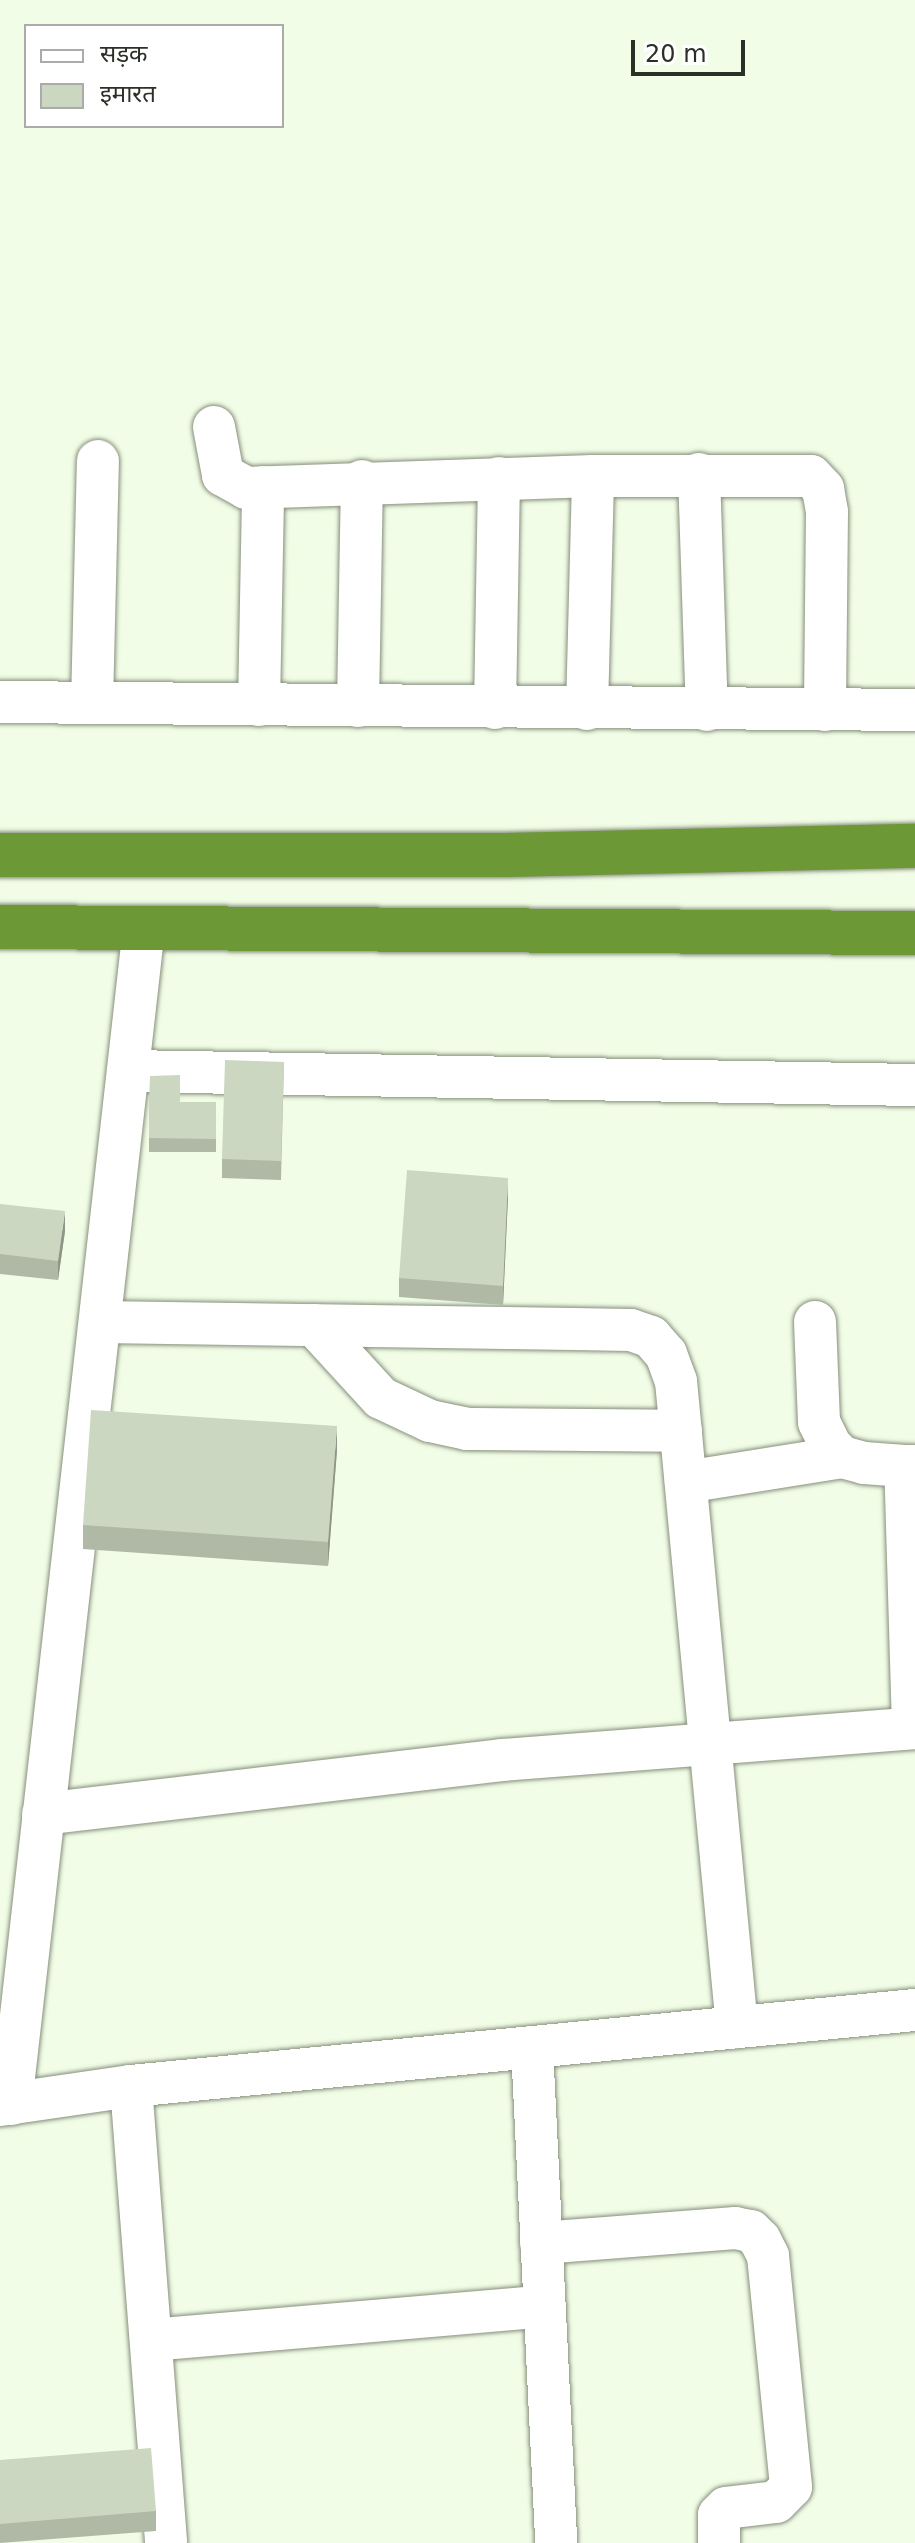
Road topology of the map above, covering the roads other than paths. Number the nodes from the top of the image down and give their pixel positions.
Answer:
1 (214, 427) dead end
2 (98, 461) dead end
3 (699, 474) junction
4 (593, 476) junction
5 (499, 478) junction
6 (362, 481) junction
7 (263, 487) junction
8 (0, 702) edge
9 (92, 703) junction
10 (259, 705) junction
11 (358, 706) junction
12 (495, 708) junction
13 (587, 709) junction
14 (707, 710) junction
15 (825, 710) junction
16 (915, 710) edge
17 (915, 846) edge
18 (0, 855) edge
19 (0, 927) edge
20 (144, 928) junction
21 (915, 933) edge
22 (128, 1071) junction
23 (915, 1085) edge
24 (100, 1322) junction
25 (815, 1322) dead end
26 (314, 1325) junction
27 (681, 1431) junction
28 (842, 1457) junction
29 (910, 1466) edge
30 (686, 1482) junction
31 (914, 1728) edge
32 (710, 1744) junction
33 (43, 1814) junction
34 (915, 2010) edge
35 (737, 2027) junction
36 (532, 2047) junction
37 (131, 2086) junction
38 (5, 2105) edge
39 (541, 2243) junction
40 (544, 2306) junction
41 (151, 2340) junction
42 (166, 2543) edge
43 (556, 2543) edge
44 (719, 2543) edge

1 - 7 street
2 - 9 street
3 - 4 street
3 - 14 street
3 - 15 street
4 - 5 street
4 - 13 street
5 - 6 street
5 - 12 street
6 - 7 street
6 - 11 street
7 - 10 street
8 - 9 street
9 - 10 street
10 - 11 street
11 - 12 street
12 - 13 street
13 - 14 street
14 - 15 street
15 - 16 street
17 - 18 highway
19 - 20 highway
20 - 21 highway
20 - 22 street
22 - 23 street
22 - 24 street
24 - 26 street
24 - 33 street
25 - 28 street
26 - 27 street
26 - 27 street
27 - 30 street
28 - 29 street
28 - 30 street
29 - 31 street
30 - 32 street
31 - 32 street
32 - 33 street
32 - 35 street
33 - 38 street
34 - 35 street
35 - 36 street
36 - 37 street
36 - 39 street
37 - 38 street
37 - 41 street
39 - 40 street
39 - 44 street
40 - 41 street
40 - 43 street
41 - 42 street

